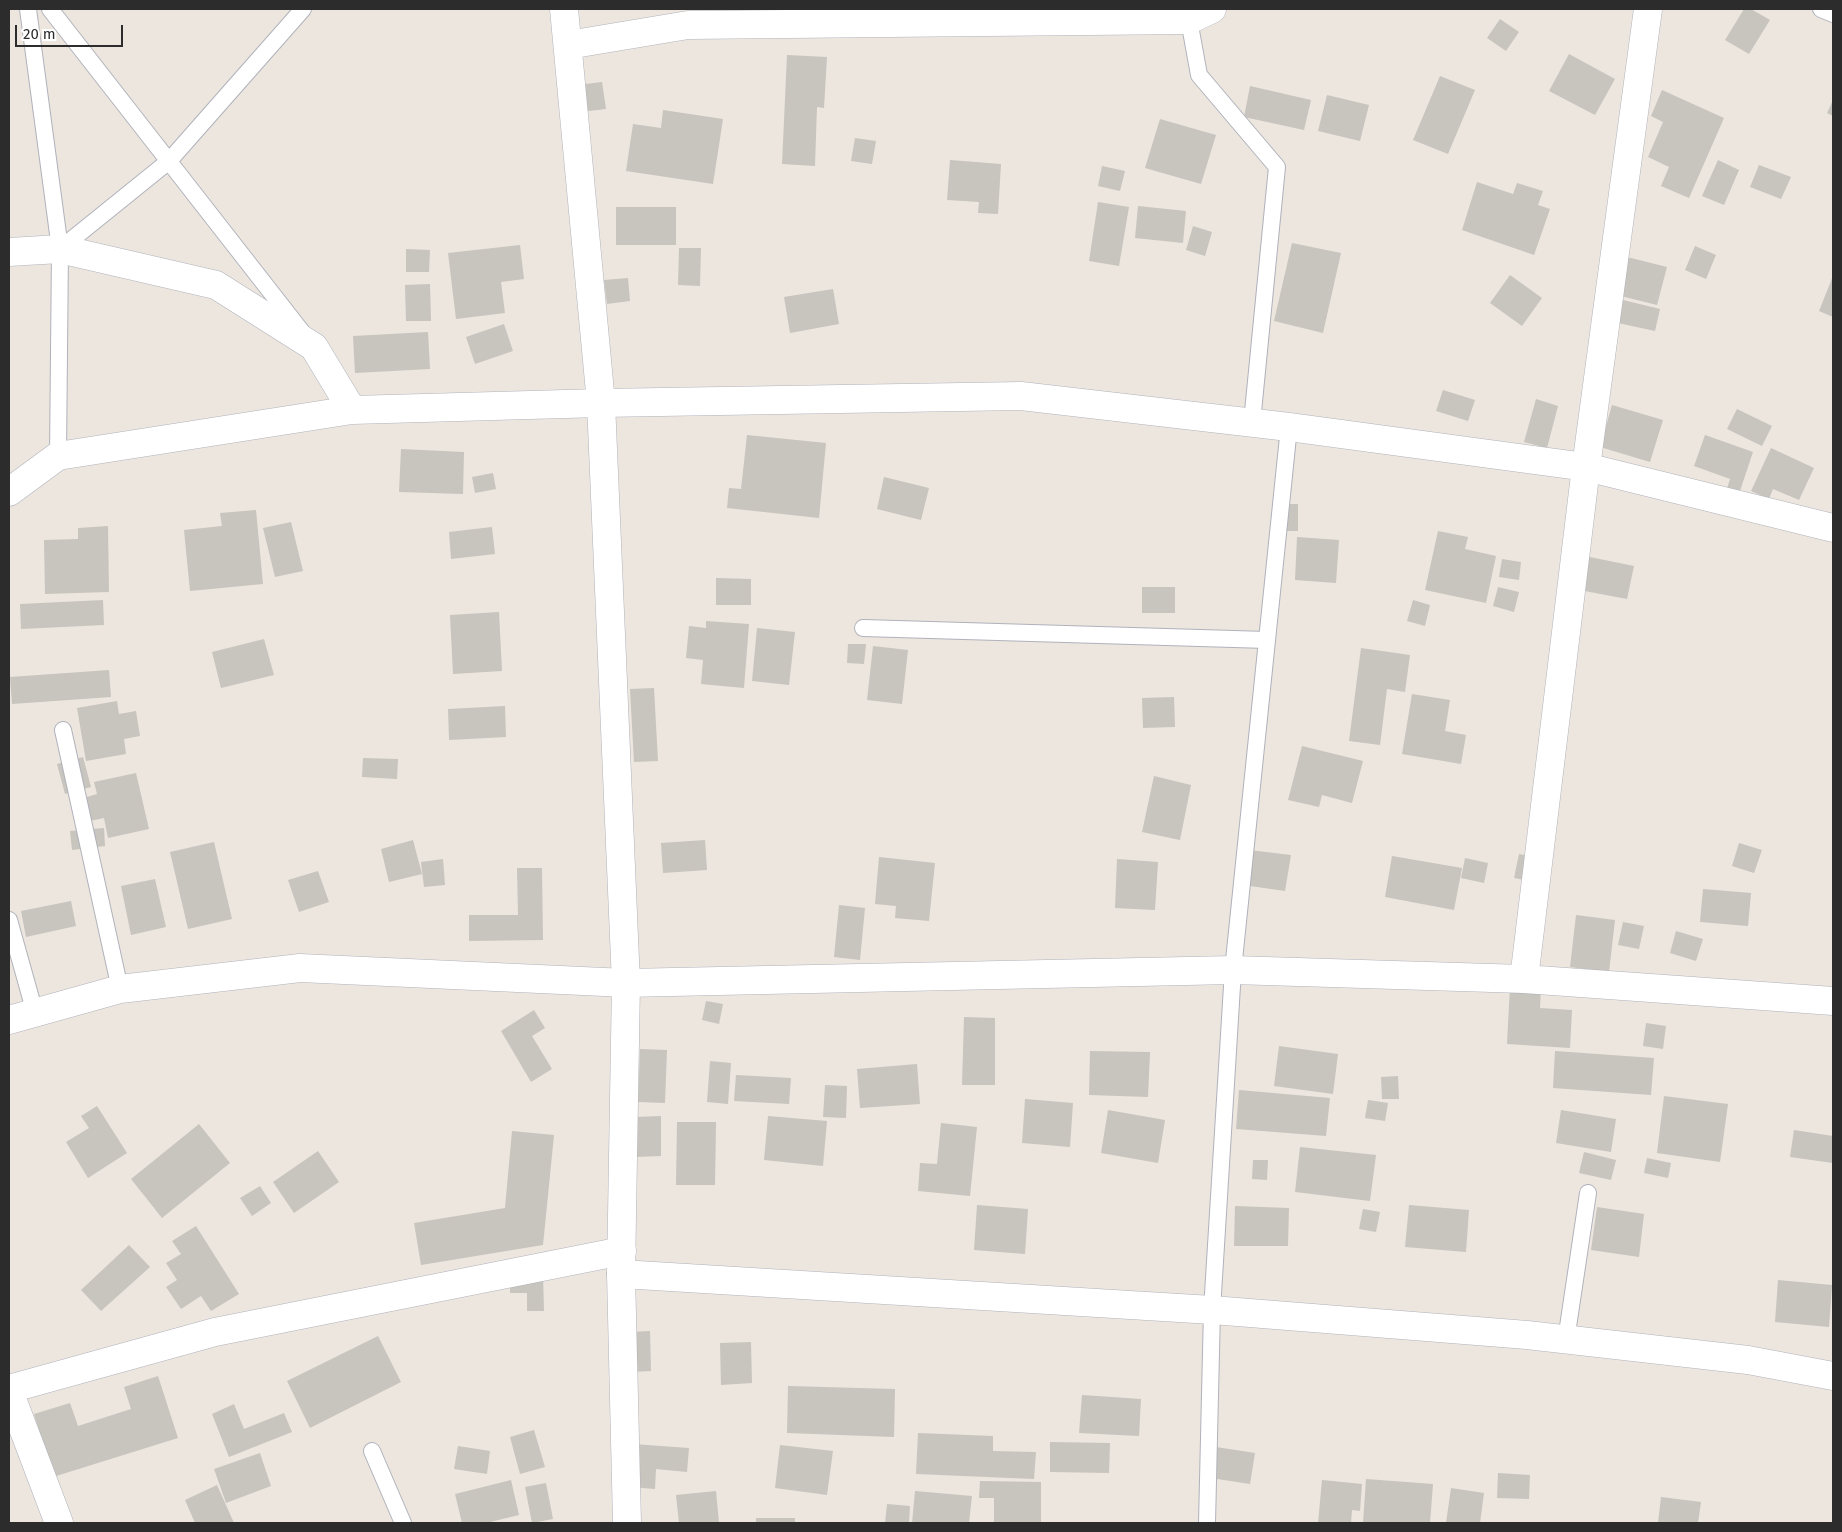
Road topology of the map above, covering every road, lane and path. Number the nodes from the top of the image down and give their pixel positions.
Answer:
1 (28, 9) edge
2 (50, 9) edge
3 (303, 9) edge
4 (564, 9) edge
5 (1648, 9) edge
6 (1821, 9) edge
7 (1201, 14) edge
8 (1833, 14) edge
9 (568, 45) junction
10 (169, 161) junction
11 (60, 249) junction
12 (9, 252) edge
13 (314, 347) junction
14 (600, 403) junction
15 (352, 410) junction
16 (1252, 422) junction
17 (1289, 427) junction
18 (58, 456) junction
19 (1586, 467) junction
20 (9, 492) edge
21 (1833, 528) edge
22 (863, 628) dead end
23 (1267, 640) junction
24 (63, 730) dead end
25 (9, 920) edge
26 (1232, 970) junction
27 (1524, 979) junction
28 (626, 983) junction
29 (120, 989) junction
30 (1833, 1002) edge
31 (34, 1013) junction
32 (9, 1020) edge
33 (1588, 1193) dead end
34 (621, 1263) junction
35 (1212, 1310) junction
36 (1566, 1340) junction
37 (1833, 1376) edge
38 (9, 1390) edge
39 (372, 1451) dead end
40 (60, 1523) edge
41 (403, 1523) edge
42 (627, 1523) edge
43 (1206, 1523) edge

1 - 11 lane
2 - 10 lane
3 - 10 lane
4 - 9 street
5 - 19 street
6 - 8 lane
7 - 9 street
7 - 16 lane
9 - 14 street
10 - 11 lane
10 - 13 lane
11 - 12 street
11 - 13 street
11 - 18 lane
13 - 15 street
14 - 15 street
14 - 16 street
14 - 28 street
15 - 18 street
16 - 17 street
17 - 19 street
17 - 23 lane
18 - 20 street
19 - 21 street
19 - 27 street
22 - 23 lane
23 - 26 lane
24 - 29 lane
25 - 31 lane
26 - 27 street
26 - 28 street
26 - 35 lane
27 - 30 street
28 - 29 street
28 - 34 street
29 - 31 street
31 - 32 street
33 - 36 lane
34 - 35 street
34 - 38 street
34 - 42 street
35 - 36 street
35 - 43 lane
36 - 37 street
38 - 40 street
39 - 41 lane

